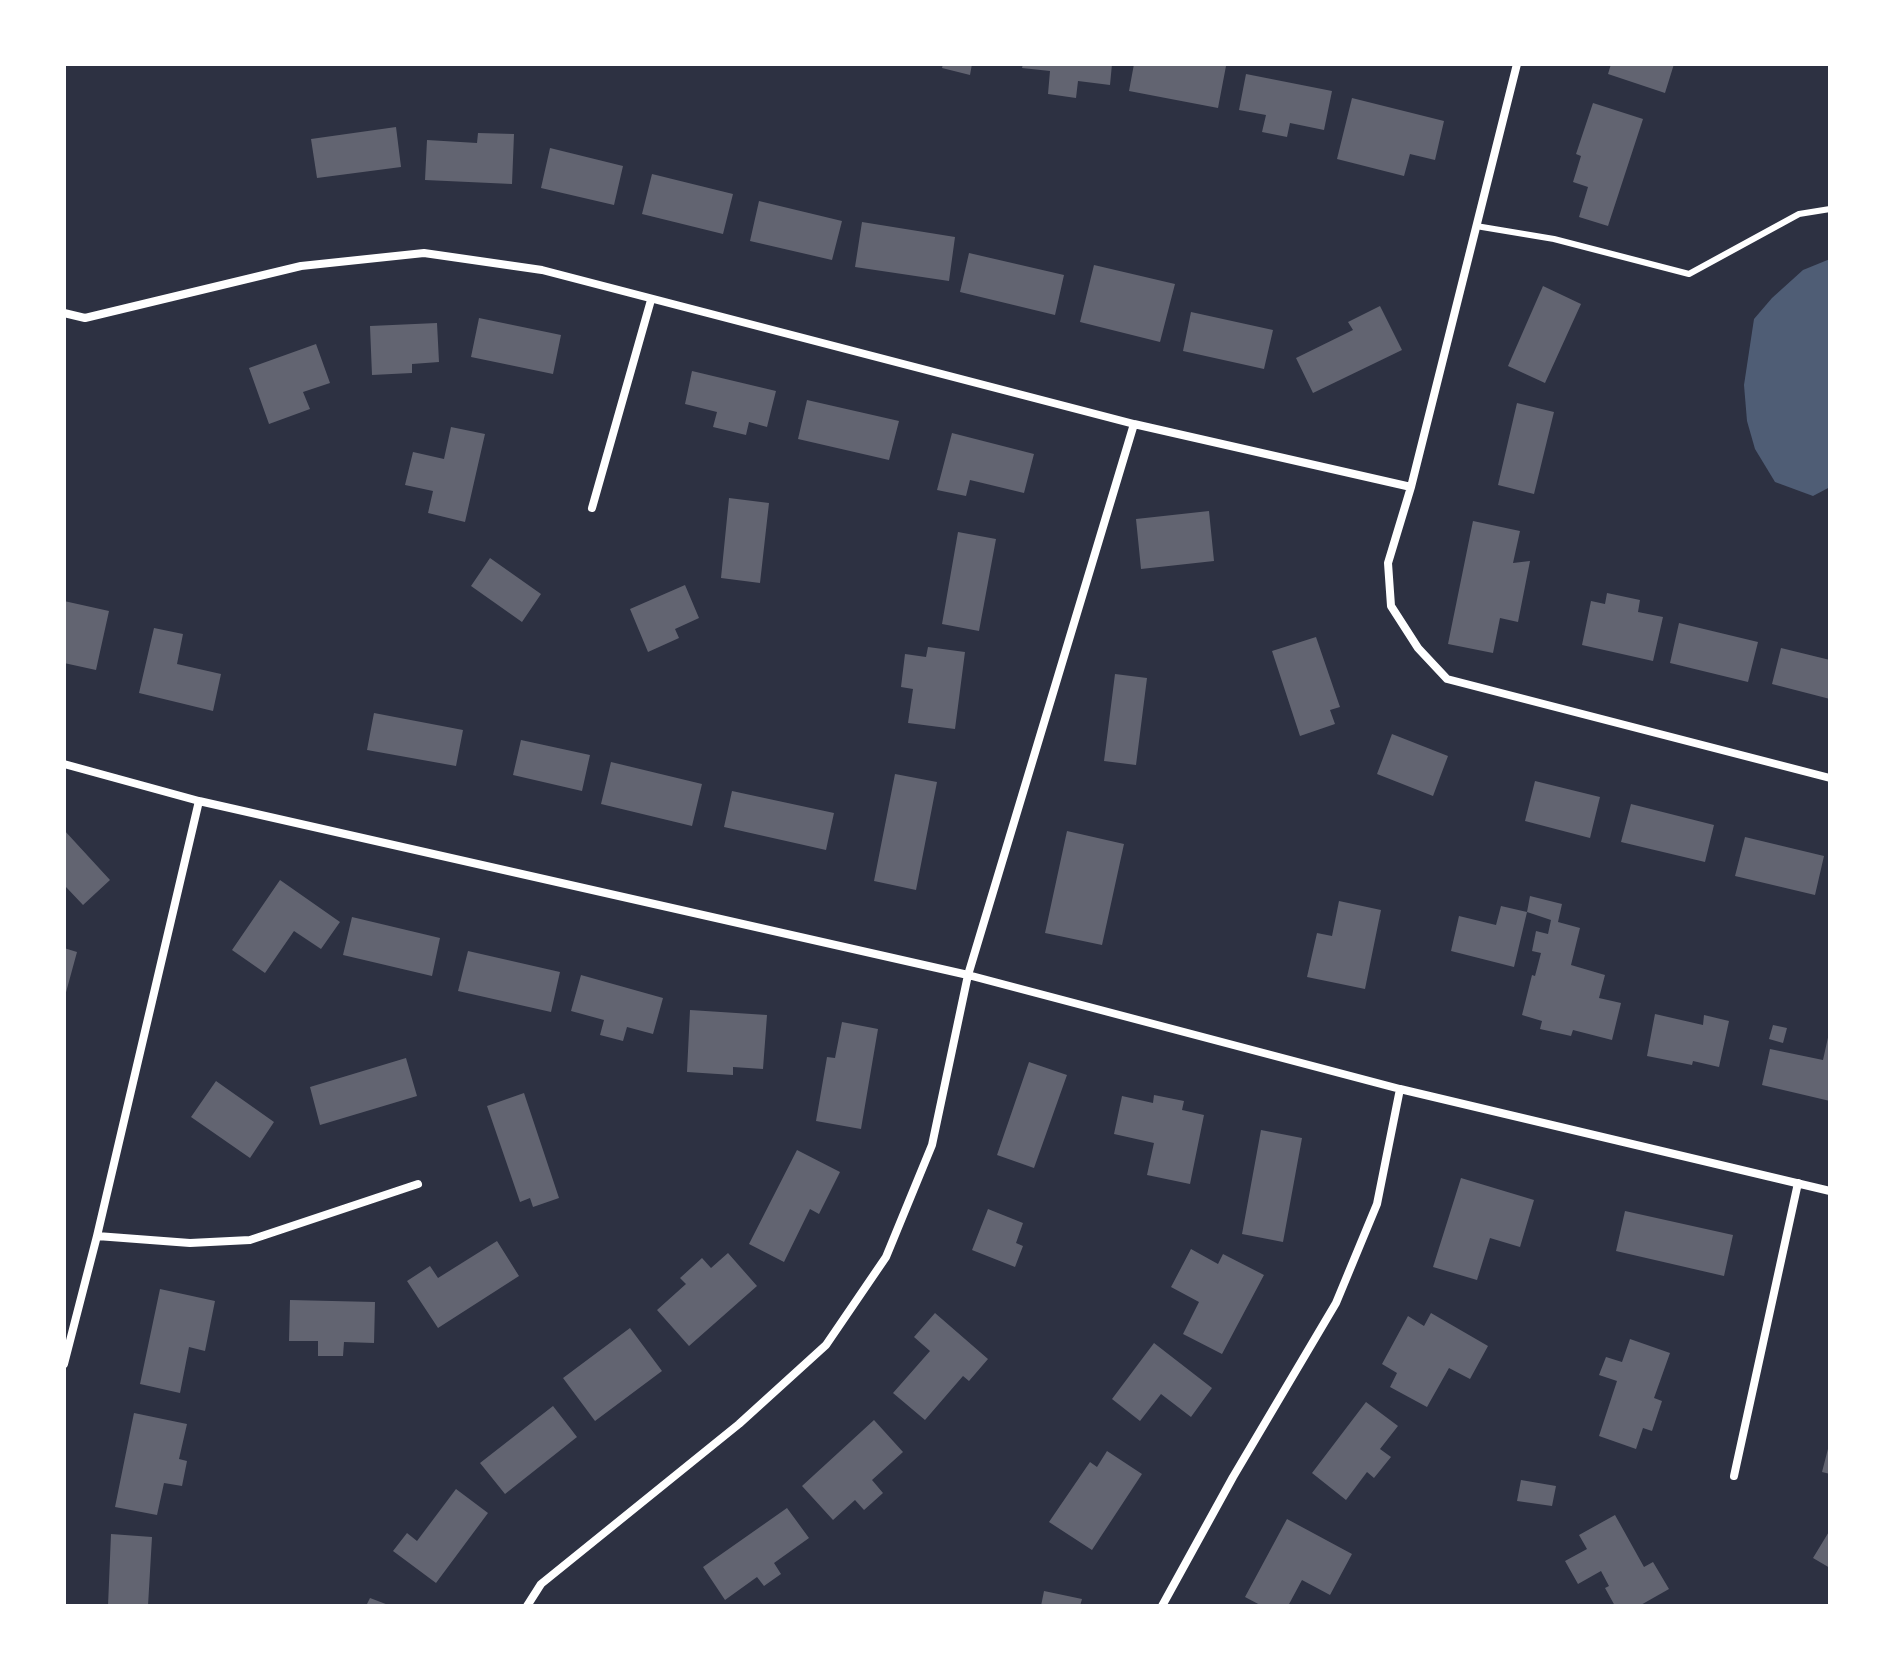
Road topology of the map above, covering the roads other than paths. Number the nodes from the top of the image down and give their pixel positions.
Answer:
1 (1517, 64) edge
2 (1830, 209) edge
3 (1476, 226) junction
4 (651, 300) junction
5 (64, 313) edge
6 (1134, 424) junction
7 (1411, 487) junction
8 (592, 508) dead end
9 (64, 764) edge
10 (1830, 778) edge
11 (199, 801) junction
12 (968, 975) junction
13 (1400, 1089) junction
14 (1798, 1183) junction
15 (418, 1184) dead end
16 (1830, 1191) edge
17 (97, 1236) junction
18 (64, 1364) edge
19 (1734, 1476) dead end
20 (527, 1606) edge
21 (1162, 1606) edge

1 - 3 street
2 - 3 lane
3 - 7 street
4 - 5 street
4 - 6 street
4 - 8 street
6 - 7 street
6 - 12 street
7 - 10 street
9 - 11 street
11 - 12 street
11 - 17 street
12 - 13 street
12 - 20 street
13 - 14 street
13 - 21 street
14 - 16 street
14 - 19 street
15 - 17 street
17 - 18 street

